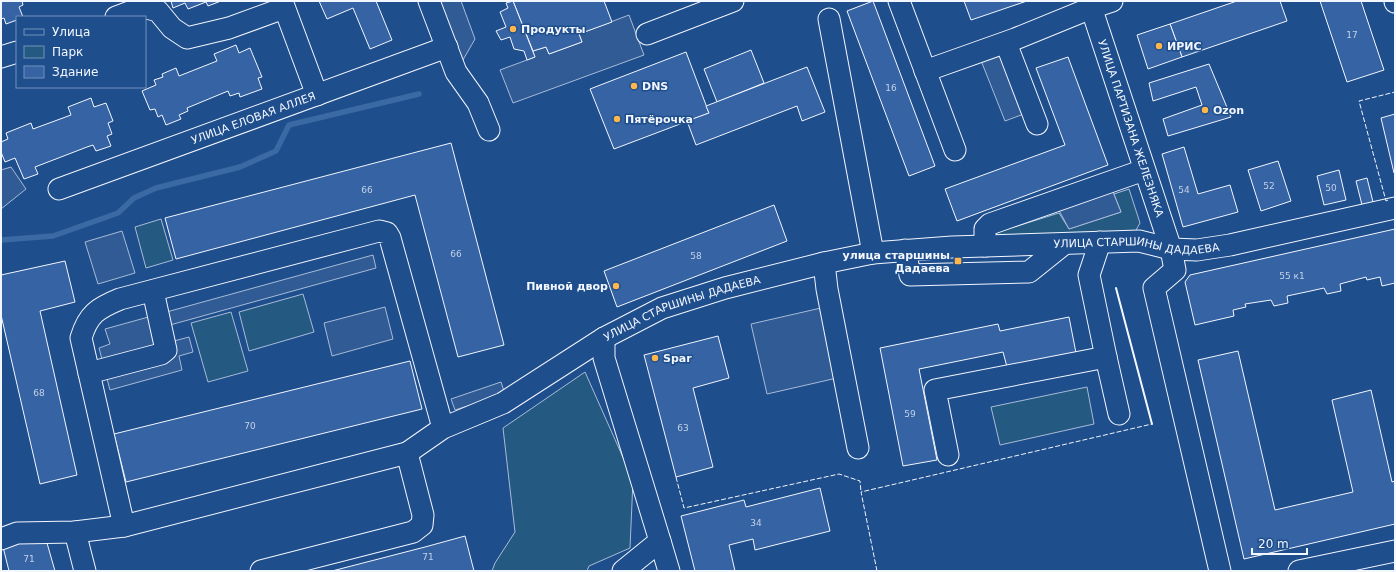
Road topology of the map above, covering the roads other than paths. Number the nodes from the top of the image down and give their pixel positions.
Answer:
1 (429, 1) edge
2 (733, 1) edge
3 (899, 1) edge
4 (1112, 1) edge
5 (283, 4) edge
6 (1090, 4) edge
7 (119, 16) edge
8 (829, 19) dead end
9 (646, 34) dead end
10 (1006, 43) junction
11 (447, 47) junction
12 (16, 52) edge
13 (1, 57) edge
14 (926, 71) junction
15 (317, 95) junction
16 (1037, 124) dead end
17 (489, 130) dead end
18 (955, 150) dead end
19 (1144, 170) junction
20 (59, 189) dead end
21 (1395, 208) edge
22 (1100, 242) junction
23 (1064, 244) junction
24 (985, 246) junction
25 (1171, 249) junction
26 (905, 250) junction
27 (874, 253) junction
28 (824, 263) junction
29 (153, 291) junction
30 (604, 338) junction
31 (1106, 357) junction
32 (89, 373) junction
33 (1119, 414) dead end
34 (443, 428) junction
35 (858, 448) dead end
36 (407, 453) junction
37 (948, 455) dead end
38 (124, 526) junction
39 (75, 532) junction
40 (1, 539) edge
41 (660, 541) junction
42 (1395, 551) edge
43 (626, 570) edge
44 (85, 571) edge
45 (261, 571) edge
46 (669, 571) edge
47 (1220, 571) edge
48 (1299, 571) edge

1 - 11 street
2 - 9 street
3 - 14 street
4 - 6 street
5 - 7 street
5 - 15 street
6 - 10 street
6 - 19 street, УЛИЦА ПАРТИЗАНА ЖЕЛЕЗНЯКА
8 - 27 street
10 - 14 street
10 - 16 street
11 - 15 street, УЛИЦА ЕЛОВАЯ АЛЛЕЯ
11 - 17 street
12 - 13 street
14 - 18 street
15 - 20 street, УЛИЦА ЕЛОВАЯ АЛЛЕЯ
19 - 24 street
19 - 25 street, УЛИЦА ПАРТИЗАНА ЖЕЛЕЗНЯКА
21 - 25 street, УЛИЦА СТАРШИНЫ ДАДАЕВА
22 - 23 street, УЛИЦА СТАРШИНЫ ДАДАЕВА
22 - 25 street, УЛИЦА СТАРШИНЫ ДАДАЕВА
22 - 31 street
23 - 24 street, УЛИЦА СТАРШИНЫ ДАДАЕВА
23 - 26 street
24 - 26 street, УЛИЦА СТАРШИНЫ ДАДАЕВА
25 - 47 street, УЛИЦА ПАРТИЗАНА ЖЕЛЕЗНЯКА
26 - 27 street, УЛИЦА СТАРШИНЫ ДАДАЕВА
27 - 28 street, УЛИЦА СТАРШИНЫ ДАДАЕВА
28 - 30 street, УЛИЦА СТАРШИНЫ ДАДАЕВА
28 - 35 street
29 - 32 street
29 - 32 street
29 - 34 street
30 - 34 street
30 - 41 street, УЛИЦА СТАРШИНЫ ДАДАЕВА
31 - 33 street
31 - 37 street
32 - 38 street
34 - 36 street
36 - 38 street
36 - 45 street
38 - 39 street
39 - 40 street
39 - 44 street
41 - 43 street
41 - 46 street, УЛИЦА СТАРШИНЫ ДАДАЕВА
42 - 48 street

